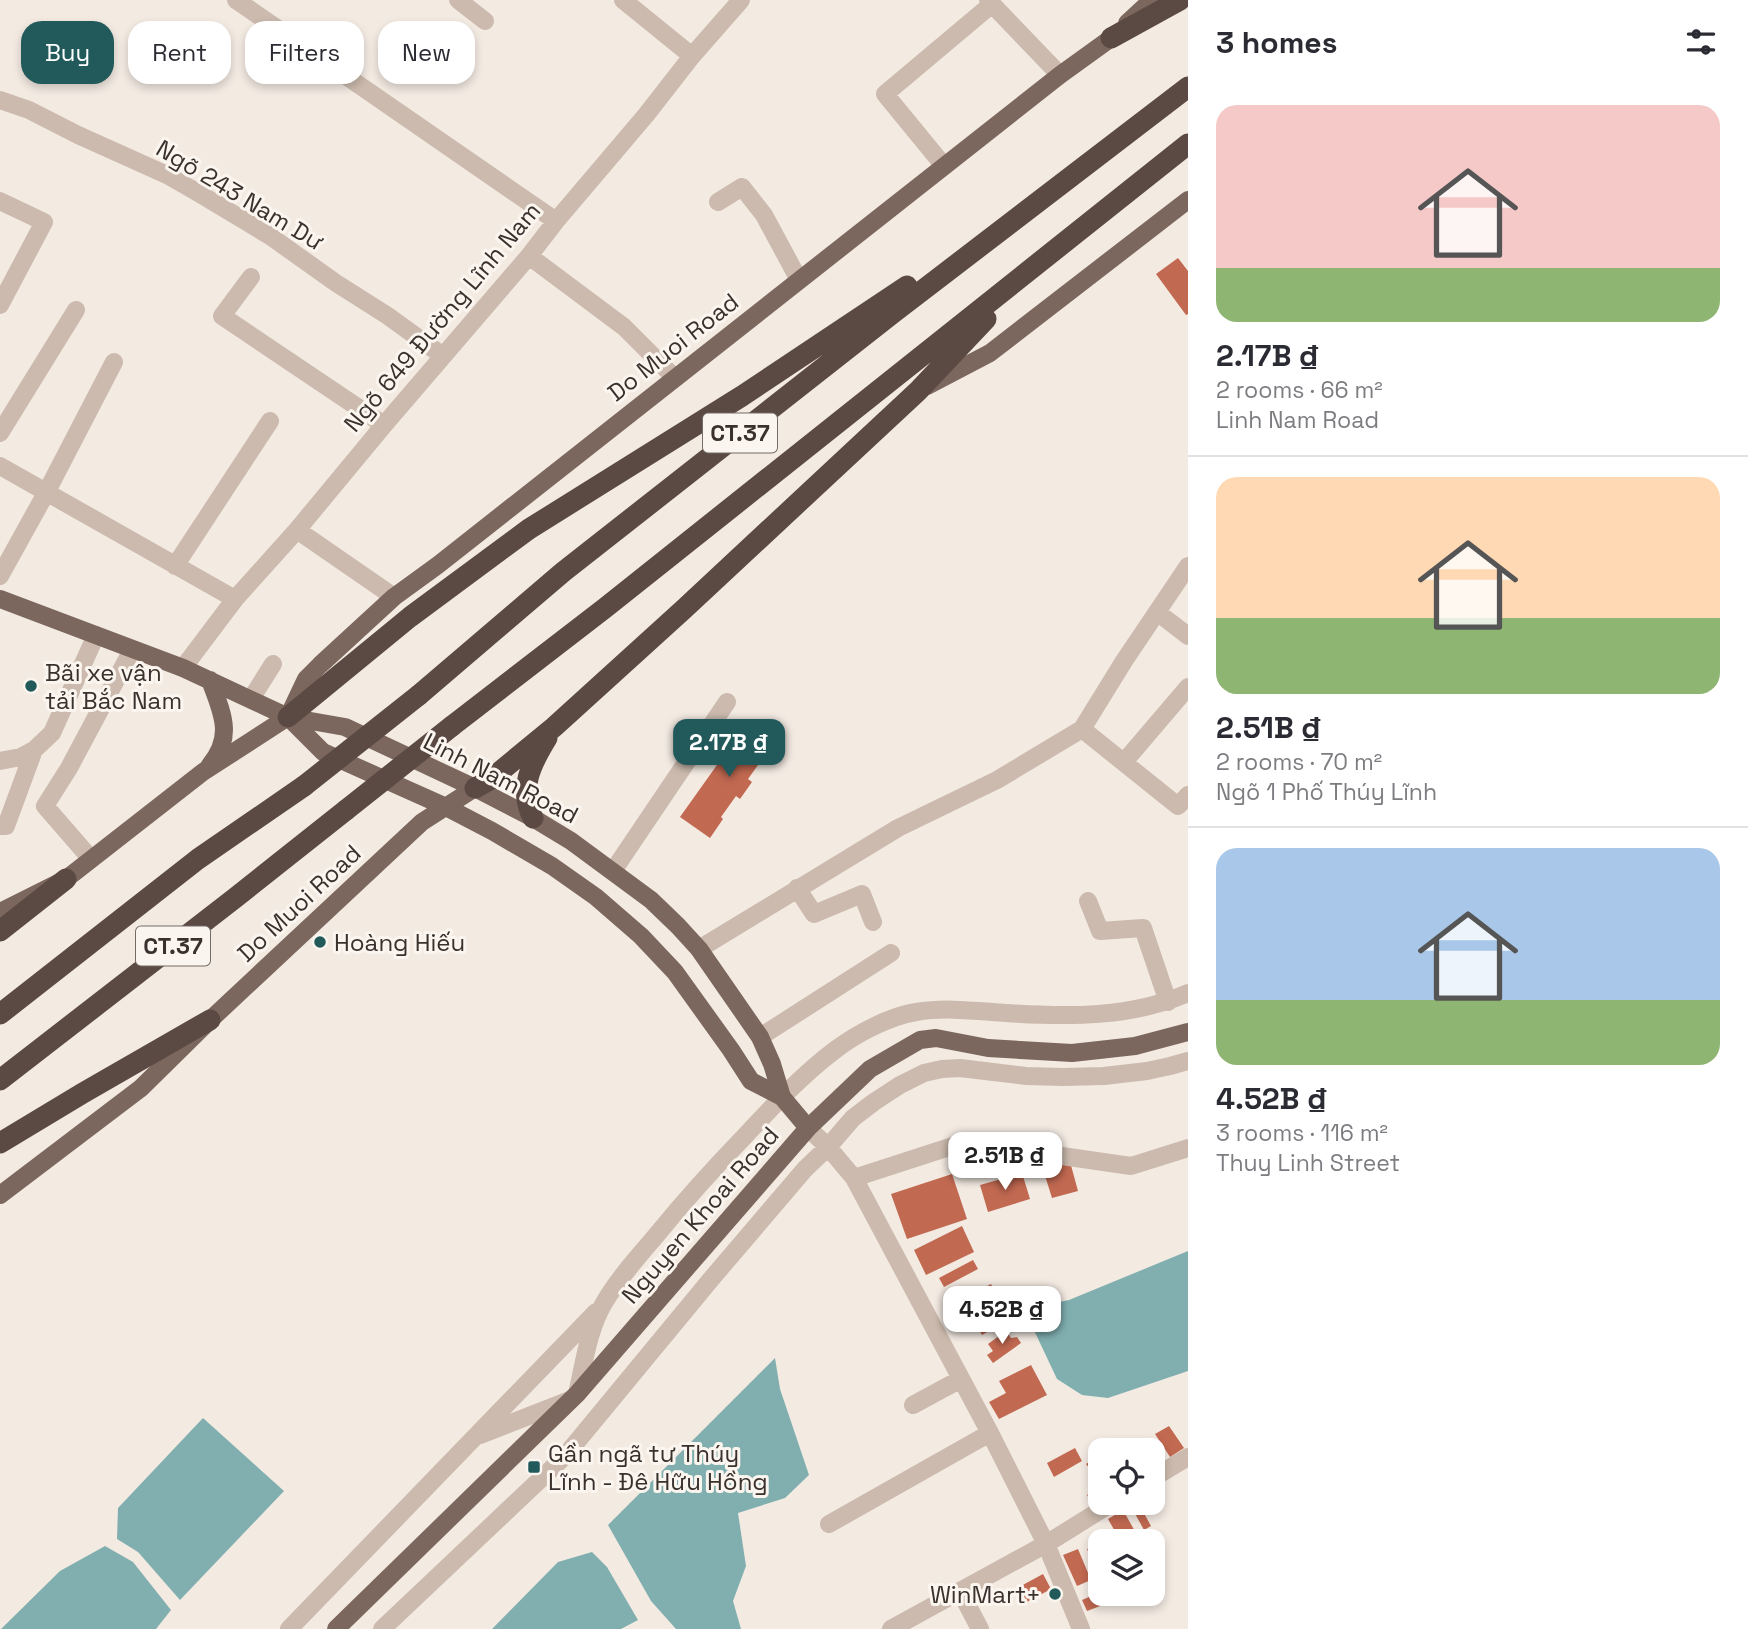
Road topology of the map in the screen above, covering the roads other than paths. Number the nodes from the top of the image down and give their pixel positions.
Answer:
1 (236, 0) edge
2 (458, 0) edge
3 (623, 0) edge
4 (741, 0) edge
5 (1152, 0) edge
6 (1168, 0) edge
7 (1180, 0) edge
8 (990, 2) edge
9 (485, 21) dead end
10 (1111, 37) junction
11 (692, 56) junction
12 (1060, 75) junction
13 (1188, 87) edge
14 (0, 100) edge
15 (1188, 144) edge
16 (944, 166) junction
17 (1069, 178) junction
18 (1188, 200) edge
19 (0, 201) edge
20 (718, 202) dead end
21 (556, 220) junction
22 (528, 256) junction
23 (1040, 262) junction
24 (251, 277) dead end
25 (799, 280) junction
26 (0, 305) edge
27 (76, 310) dead end
28 (443, 356) junction
29 (114, 362) dead end
30 (674, 377) junction
31 (918, 391) junction
32 (270, 421) dead end
33 (384, 425) junction
34 (0, 433) edge
35 (0, 466) edge
36 (46, 493) junction
37 (297, 530) junction
38 (175, 566) junction
39 (1188, 566) edge
40 (0, 576) edge
41 (394, 597) junction
42 (235, 599) junction
43 (0, 600) edge
44 (1157, 612) junction
45 (96, 635) junction
46 (1188, 636) edge
47 (132, 650) junction
48 (273, 664) dead end
49 (183, 668) junction
50 (210, 680) junction
51 (1188, 687) edge
52 (251, 699) junction
53 (727, 702) dead end
54 (288, 717) junction
55 (554, 727) junction
56 (1082, 729) junction
57 (34, 750) junction
58 (0, 761) edge
59 (1124, 762) junction
60 (204, 772) junction
61 (475, 788) junction
62 (1188, 795) edge
63 (444, 806) junction
64 (533, 818) junction
65 (0, 826) edge
66 (91, 859) junction
67 (613, 871) junction
68 (66, 879) junction
69 (797, 888) junction
70 (1088, 901) dead end
71 (0, 912) edge
72 (873, 922) dead end
73 (0, 931) edge
74 (699, 949) junction
75 (891, 953) dead end
76 (1188, 993) edge
77 (1168, 1002) junction
78 (0, 1014) edge
79 (210, 1020) junction
80 (1188, 1032) edge
81 (760, 1037) junction
82 (1188, 1061) edge
83 (0, 1080) edge
84 (782, 1097) junction
85 (808, 1128) junction
86 (0, 1143) edge
87 (828, 1147) junction
88 (1188, 1148) edge
89 (854, 1178) junction
90 (0, 1195) edge
91 (603, 1304) junction
92 (961, 1379) junction
93 (573, 1397) junction
94 (913, 1405) dead end
95 (990, 1433) junction
96 (474, 1438) junction
97 (1188, 1457) edge
98 (1165, 1471) edge
99 (1093, 1515) edge
100 (829, 1524) dead end
101 (1046, 1544) junction
102 (960, 1591) junction
103 (289, 1629) edge
104 (336, 1629) edge
105 (382, 1629) edge
106 (891, 1629) edge
107 (980, 1629) edge
108 (1081, 1629) edge

1 - 21 street
2 - 9 street
3 - 11 street
4 - 11 street, Ngõ 649 Đường Lĩnh Nam
5 - 10 main road
6 - 10 main road
7 - 10 highway
8 - 12 street
8 - 16 street
10 - 12 main road, Do Muoi Road
11 - 21 street, Ngõ 649 Đường Lĩnh Nam
12 - 16 main road, Do Muoi Road
13 - 17 highway, CT.37
14 - 28 street, Ngõ 243 Nam Dư
15 - 23 highway, CT.37
16 - 25 main road, Do Muoi Road
17 - 54 highway
17 - 78 highway, CT.37, bridge
18 - 31 main road
19 - 26 street
20 - 25 street
21 - 22 street, Ngõ 649 Đường Lĩnh Nam
22 - 28 street, Ngõ 649 Đường Lĩnh Nam
22 - 30 street
23 - 31 highway
23 - 83 highway, CT.37, bridge
24 - 33 street
25 - 30 main road, Do Muoi Road
27 - 34 street
28 - 33 street, Ngõ 649 Đường Lĩnh Nam
29 - 36 street
30 - 41 main road, Do Muoi Road
31 - 55 highway
32 - 38 street
33 - 37 street, Ngõ 649 Đường Lĩnh Nam
35 - 36 street
36 - 38 street
36 - 40 street
37 - 41 street
37 - 42 street, Ngõ 649 Đường Lĩnh Nam
38 - 42 street
39 - 44 street
41 - 54 main road, Do Muoi Road
42 - 49 street, Ngõ 649 Đường Lĩnh Nam
43 - 45 main road, Linh Nam Road
44 - 46 street
44 - 56 street
45 - 47 main road, Linh Nam Road
45 - 57 street
47 - 49 main road, Linh Nam Road
47 - 66 street
48 - 52 street
49 - 50 main road, Linh Nam Road
50 - 52 main road, Linh Nam Road
50 - 60 main road
51 - 59 street
52 - 54 main road, Linh Nam Road
53 - 67 street
54 - 60 main road
54 - 61 main road, Linh Nam Road
54 - 63 main road, Linh Nam Road
55 - 61 highway
55 - 64 highway
56 - 59 street
56 - 69 street
57 - 58 street
57 - 65 street
59 - 62 street
60 - 66 main road
61 - 63 main road, Do Muoi Road
61 - 64 main road, Linh Nam Road
63 - 79 main road, Do Muoi Road
63 - 84 main road, Linh Nam Road
64 - 67 main road, Linh Nam Road
66 - 68 main road
67 - 74 main road, Linh Nam Road
68 - 71 main road
68 - 73 highway
69 - 72 street
69 - 74 street
70 - 77 street
74 - 81 main road, Linh Nam Road
75 - 81 street
76 - 77 street, Nguyen Khoai Road
77 - 84 street, Nguyen Khoai Road
79 - 86 highway
79 - 90 main road, Do Muoi Road
80 - 85 main road, Nguyen Khoai Road
81 - 84 main road, Linh Nam Road
82 - 87 street
84 - 85 main road, Linh Nam Road
84 - 91 street, Nguyen Khoai Road
85 - 87 street
85 - 93 main road, Nguyen Khoai Road
87 - 89 street
87 - 105 street
88 - 89 street
89 - 92 street
91 - 93 street
91 - 96 street
92 - 94 street
92 - 95 street
93 - 96 street
93 - 104 main road, Nguyen Khoai Road
95 - 100 street
95 - 101 street
96 - 103 street
97 - 98 street
99 - 101 street
101 - 102 street
101 - 108 street
102 - 106 street
102 - 107 street

